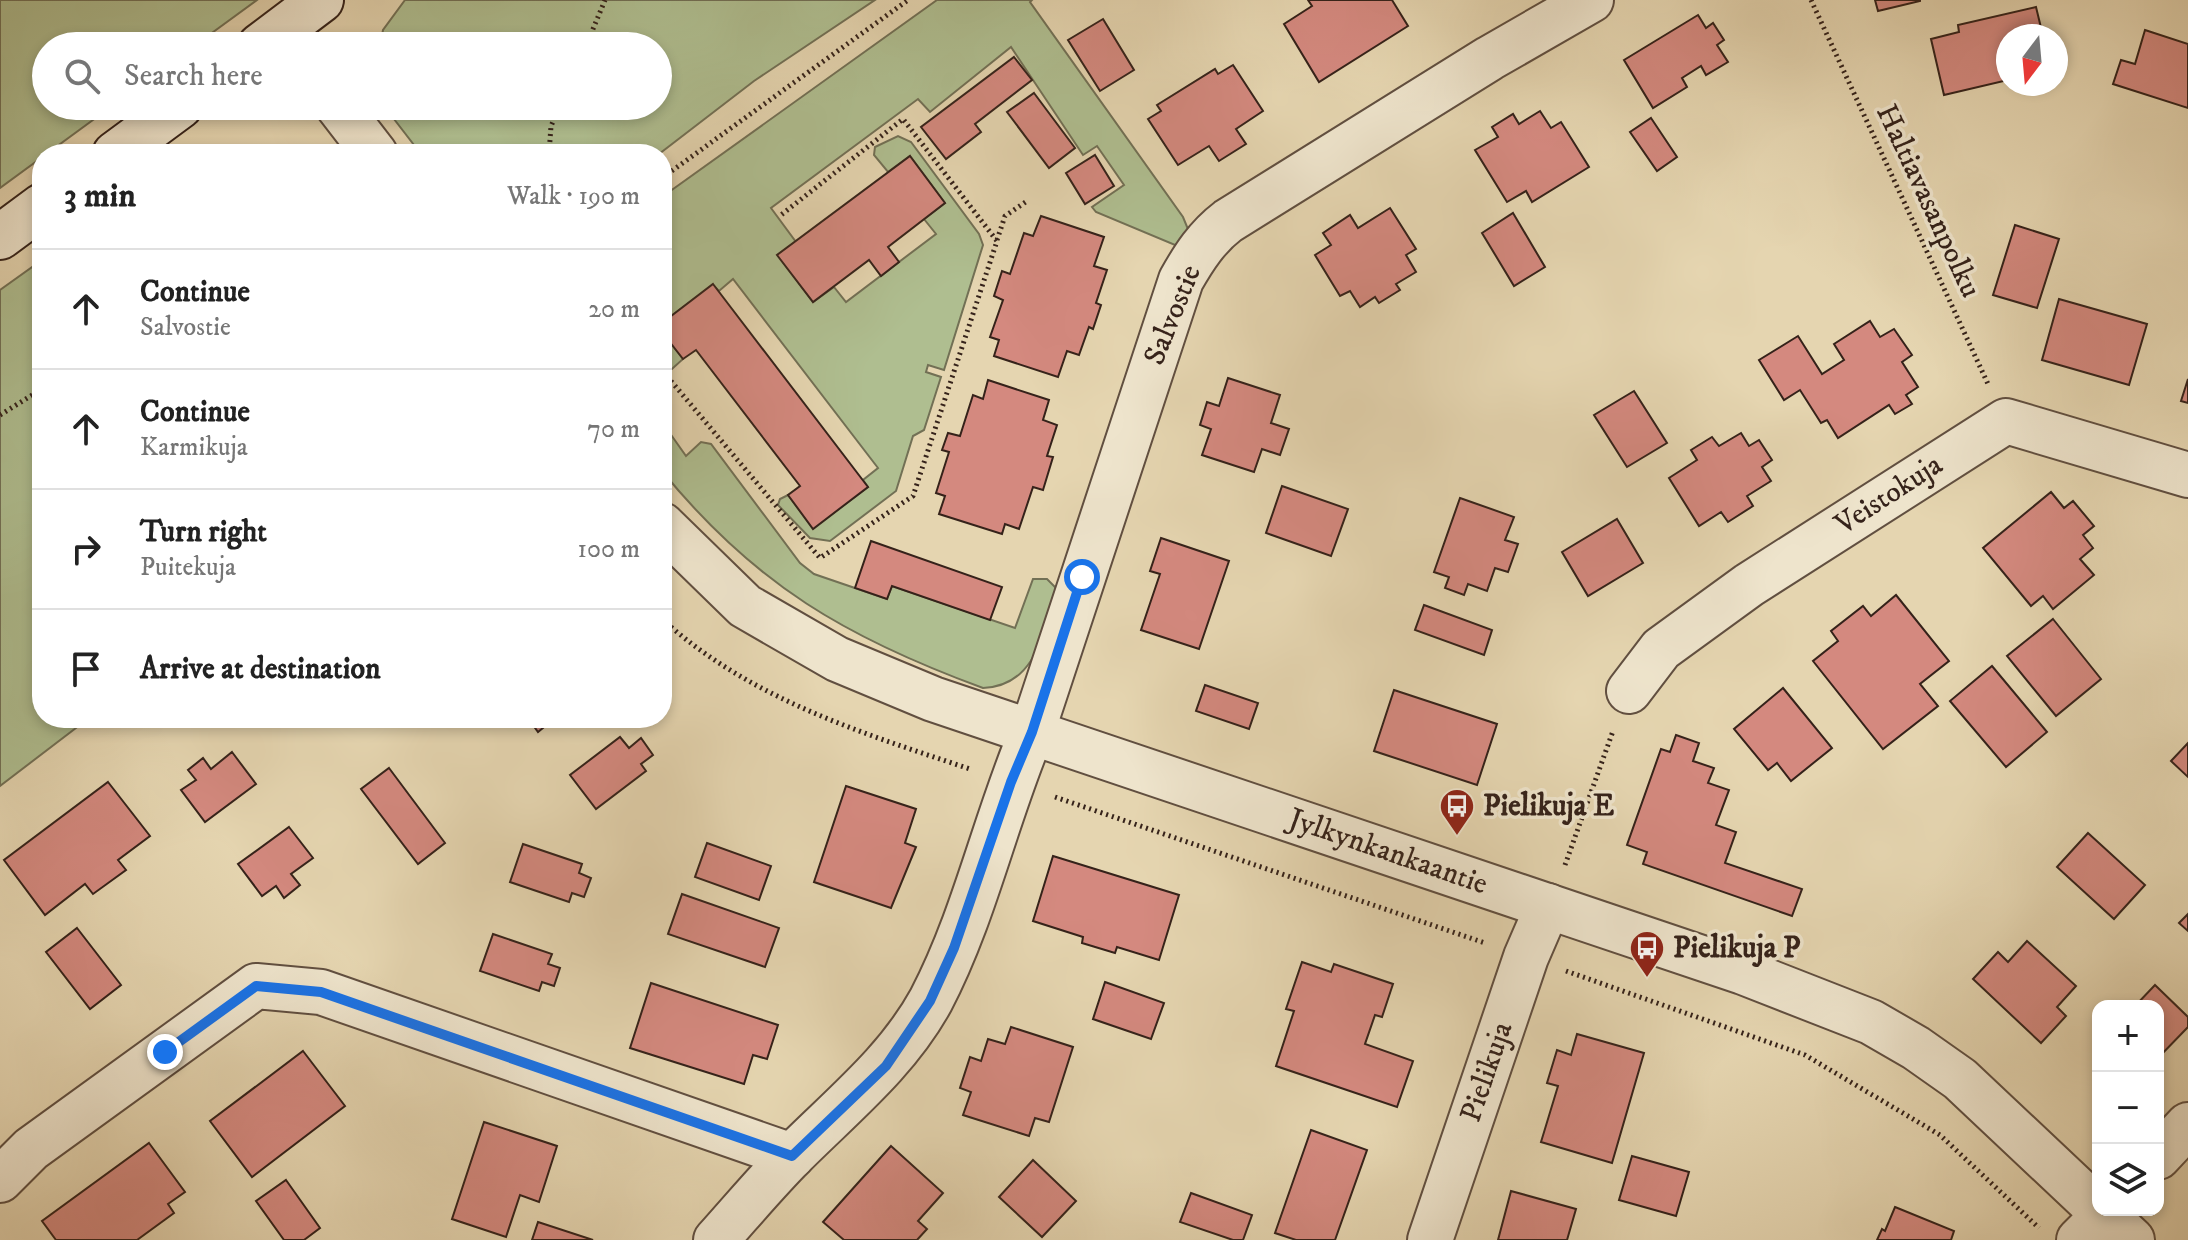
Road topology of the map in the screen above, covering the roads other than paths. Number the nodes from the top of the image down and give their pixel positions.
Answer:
1 (321, 0) edge
2 (1591, 0) edge
3 (287, 32) edge
4 (161, 120) edge
5 (349, 120) edge
6 (129, 144) edge
7 (367, 144) edge
8 (32, 213) edge
9 (0, 237) edge
10 (2188, 475) edge
11 (672, 535) edge
12 (1629, 691) road end
13 (1032, 732) junction
14 (1548, 906) junction
15 (2188, 1125) edge
16 (2164, 1151) edge
17 (792, 1156) junction
18 (0, 1180) edge
19 (2095, 1222) edge
20 (716, 1240) edge
21 (1430, 1240) edge

1 - 3 street
2 - 13 street, Salvostie
4 - 6 street
5 - 7 street
8 - 9 street
10 - 12 street, Veistokuja
11 - 13 street, Jylkynkankaantie
13 - 14 street, Jylkynkankaantie
13 - 17 street, Salvostie
14 - 19 street, Jylkynkankaantie
14 - 21 street, Pielikuja
15 - 16 street
17 - 18 street
17 - 20 street, Salvostie

